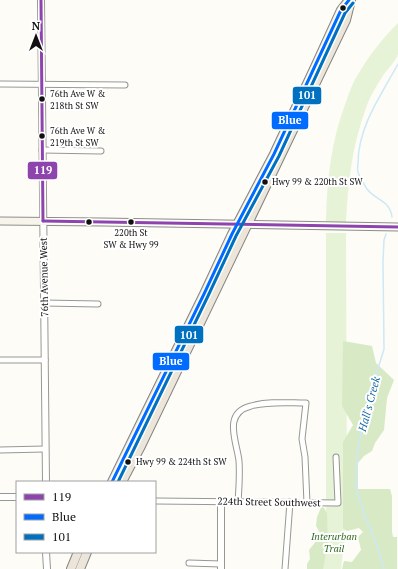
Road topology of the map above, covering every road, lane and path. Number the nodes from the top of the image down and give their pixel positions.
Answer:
1 (41, 0) edge
2 (350, 0) edge
3 (0, 84) edge
4 (42, 84) junction
5 (125, 85) dead end
6 (42, 150) junction
7 (101, 151) dead end
8 (0, 221) edge
9 (43, 221) junction
10 (237, 224) junction
11 (247, 225) junction
12 (398, 227) edge
13 (44, 303) junction
14 (98, 304) dead end
15 (182, 339) junction
16 (0, 360) edge
17 (45, 360) junction
18 (173, 378) junction
19 (45, 449) junction
20 (0, 450) edge
21 (336, 457) dead end
22 (46, 481) edge
23 (112, 481) edge
24 (123, 481) edge
25 (0, 497) edge
26 (16, 497) edge
27 (156, 501) edge
28 (221, 501) junction
29 (238, 502) junction
30 (290, 502) junction
31 (307, 503) junction
32 (46, 553) edge
33 (78, 553) edge
34 (87, 553) edge
35 (190, 563) dead end
36 (221, 566) edge
37 (47, 569) edge
38 (71, 569) edge
39 (80, 569) edge
40 (285, 569) edge

1 - 4 street, 76th Avenue West
2 - 10 highway
2 - 11 highway
3 - 4 street
4 - 5 street
4 - 6 street, 76th Avenue West
6 - 7 street
6 - 9 street, 76th Avenue West
8 - 9 main road
9 - 10 main road
9 - 13 street, 76th Avenue West
10 - 11 main road
10 - 15 highway
11 - 12 main road
11 - 18 highway
13 - 14 street
13 - 17 street, 76th Avenue West
15 - 18 main road
15 - 23 highway
16 - 17 street
17 - 19 street, 76th Avenue West
18 - 24 highway
19 - 20 street
19 - 22 street, 76th Avenue West
21 - 31 street, 224th Street Southwest
25 - 26 street
27 - 28 street, 224th Street Southwest
28 - 29 street, 224th Street Southwest
28 - 36 street
29 - 30 street, 224th Street Southwest
29 - 31 street
30 - 31 street, 224th Street Southwest
30 - 40 street
32 - 37 street
33 - 38 highway
34 - 39 highway
35 - 36 street

